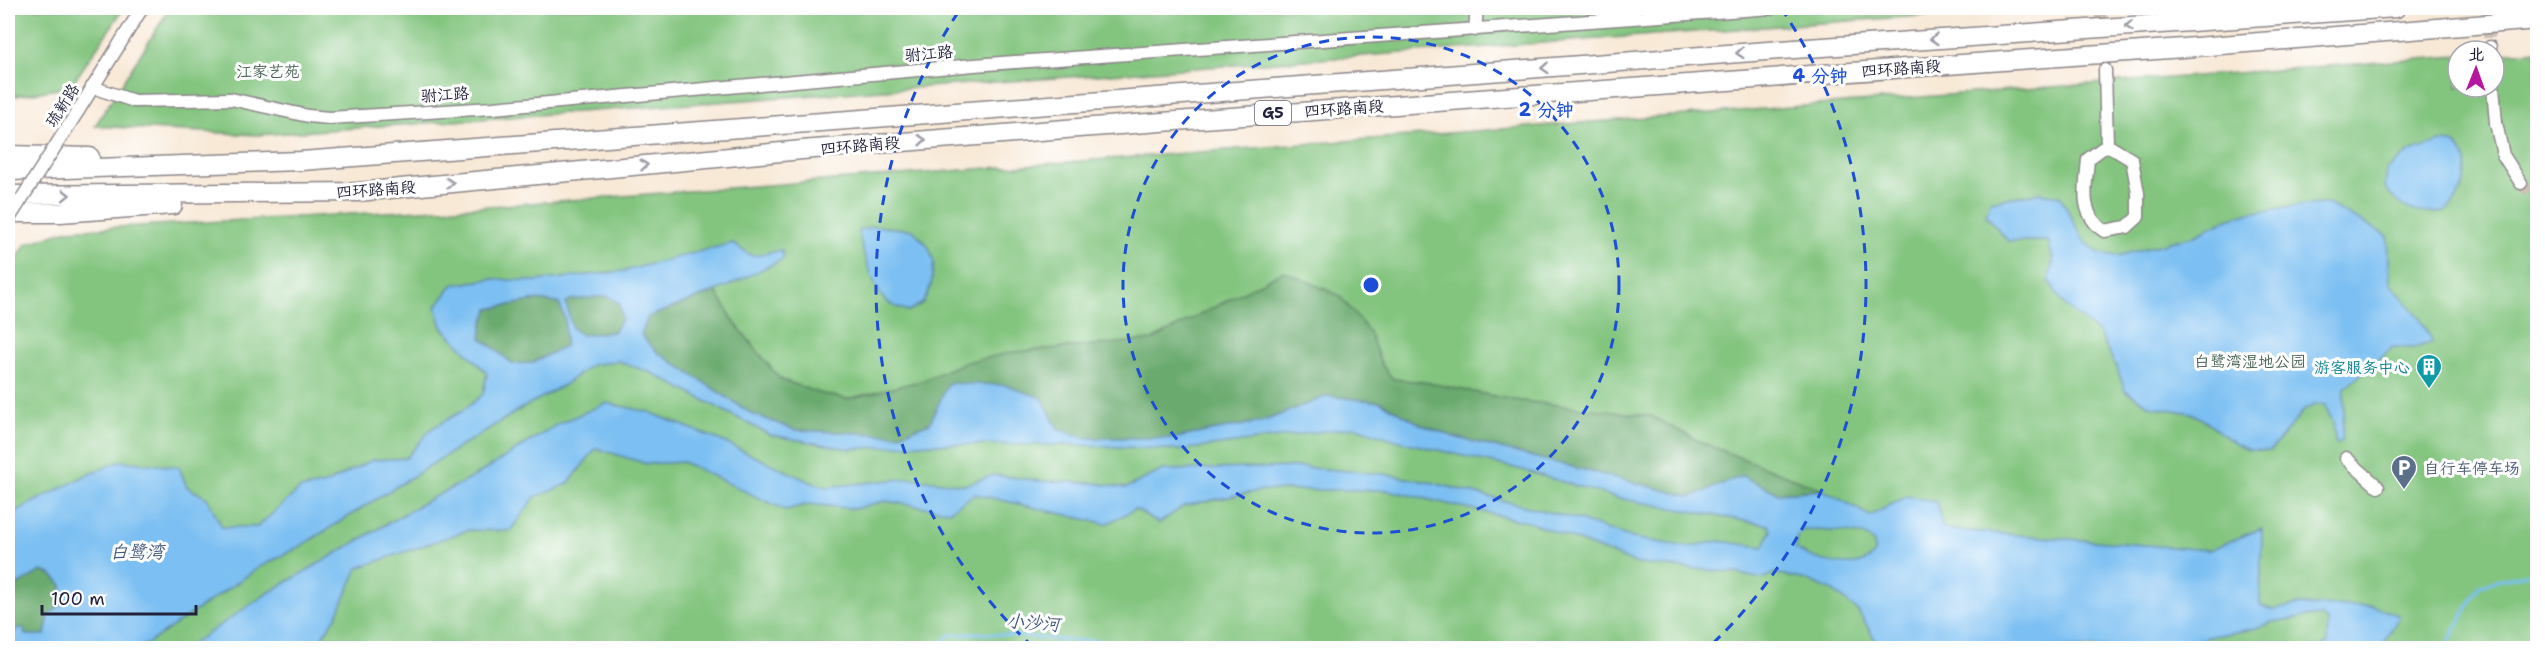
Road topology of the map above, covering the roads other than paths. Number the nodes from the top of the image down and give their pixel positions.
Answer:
1 (142, 8) edge
2 (1477, 8) edge
3 (1772, 8) edge
4 (2396, 8) edge
5 (2538, 21) edge
6 (1475, 30) junction
7 (2105, 70) tunnel mouth
8 (92, 87) junction
9 (2494, 99) edge
10 (2107, 145) junction
11 (8, 155) edge
12 (301, 161) junction
13 (8, 171) edge
14 (2522, 183) tunnel mouth
15 (358, 192) junction
16 (8, 195) edge
17 (8, 213) edge
18 (8, 220) edge
19 (2346, 458) dead end
20 (2378, 487) dead end

1 - 8 street, 琉新路
2 - 6 street
3 - 6 street, 驸江路
4 -> 12 highway, 四环路南段 / G5
15 -> 5 highway, 四环路南段 / G5
6 - 8 street, 驸江路
7 - 10 street
8 - 18 street, 琉新路, bridge
9 - 14 street
10 - 10 street
11 - 12 highway
12 - 13 highway, 四环路南段 / G5
16 -> 15 highway, 四环路南段 / G5
15 - 17 highway
19 - 20 street

